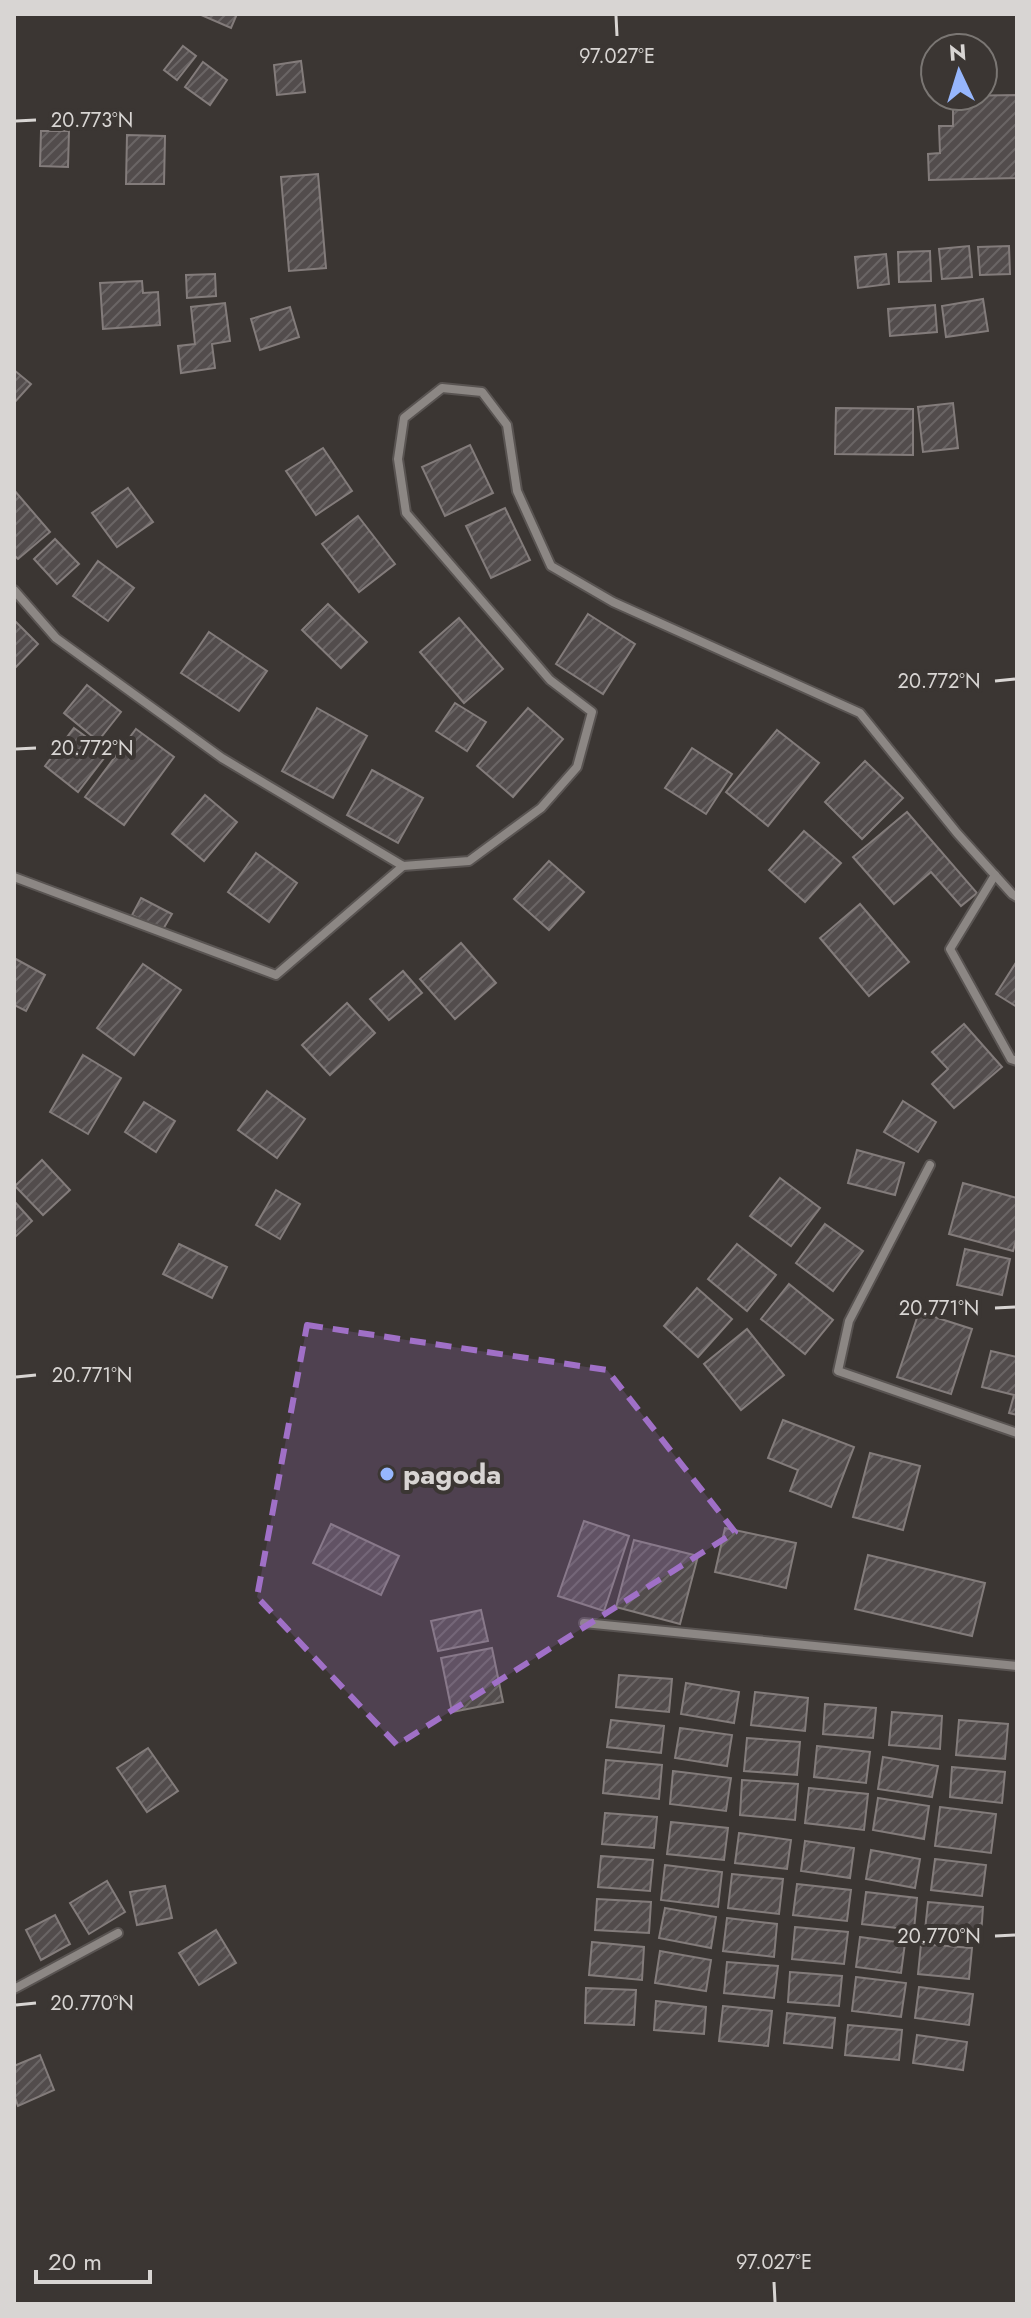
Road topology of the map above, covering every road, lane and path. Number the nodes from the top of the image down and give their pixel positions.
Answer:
1 (14, 590) edge
2 (403, 866) junction
3 (995, 875) junction
4 (14, 877) edge
5 (1017, 897) edge
6 (1017, 1061) edge
7 (930, 1165) dead end
8 (1017, 1433) edge
9 (584, 1623) dead end
10 (1017, 1666) edge
11 (118, 1933) dead end
12 (14, 1989) edge

1 - 2 street
2 - 3 street
2 - 4 street
3 - 5 street
3 - 6 street
7 - 8 street
9 - 10 street
11 - 12 street

